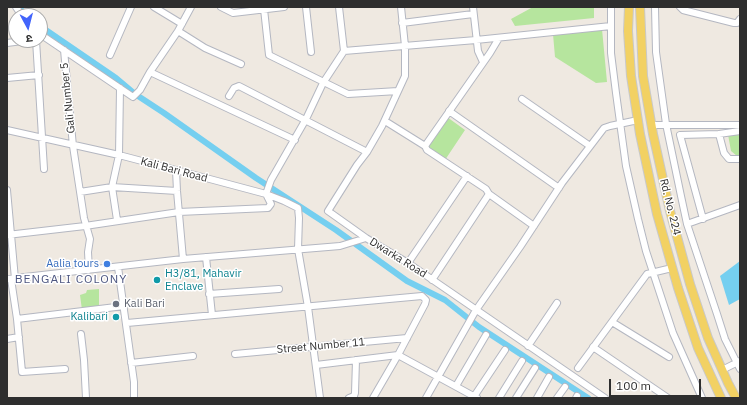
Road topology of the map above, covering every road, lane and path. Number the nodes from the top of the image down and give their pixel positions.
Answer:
1 (131, 7) edge
2 (154, 7) edge
3 (191, 7) edge
4 (221, 7) edge
5 (284, 7) edge
6 (306, 7) edge
7 (339, 7) edge
8 (401, 7) edge
9 (473, 7) edge
10 (611, 7) edge
11 (629, 7) edge
12 (640, 7) edge
13 (655, 7) edge
14 (680, 7) edge
15 (250, 9) edge
16 (264, 10) junction
17 (473, 14) junction
18 (740, 19) edge
19 (402, 23) junction
20 (182, 24) junction
21 (611, 26) junction
22 (178, 31) junction
23 (499, 38) junction
24 (48, 39) edge
25 (476, 40) junction
26 (405, 46) junction
27 (37, 48) edge
28 (64, 50) junction
29 (344, 51) junction
30 (311, 52) dead end
31 (110, 55) dead end
32 (483, 62) junction
33 (241, 64) dead end
34 (150, 72) junction
35 (39, 74) junction
36 (7, 78) edge
37 (323, 83) junction
38 (120, 88) junction
39 (398, 91) junction
40 (229, 96) dead end
41 (522, 99) dead end
42 (449, 110) junction
43 (306, 119) junction
44 (638, 120) junction
45 (385, 121) junction
46 (620, 124) junction
47 (666, 124) junction
48 (651, 125) junction
49 (740, 125) edge
50 (7, 130) edge
51 (740, 131) edge
52 (719, 134) junction
53 (42, 138) junction
54 (295, 140) junction
55 (73, 146) junction
56 (425, 146) junction
57 (590, 146) junction
58 (367, 152) junction
59 (119, 155) junction
60 (740, 159) edge
61 (44, 169) dead end
62 (176, 170) junction
63 (466, 176) junction
64 (112, 187) junction
65 (559, 188) junction
66 (177, 191) junction
67 (7, 192) edge
68 (80, 192) junction
69 (266, 194) junction
70 (489, 194) junction
71 (740, 206) edge
72 (179, 212) junction
73 (703, 219) junction
74 (117, 220) junction
75 (687, 224) junction
76 (87, 226) junction
77 (534, 226) junction
78 (9, 235) edge
79 (366, 238) junction
80 (298, 249) junction
81 (206, 257) junction
82 (183, 259) junction
83 (408, 263) junction
84 (118, 267) junction
85 (672, 268) junction
86 (89, 270) junction
87 (653, 272) junction
88 (11, 279) edge
89 (432, 280) junction
90 (279, 289) dead end
91 (209, 294) junction
92 (557, 303) dead end
93 (124, 306) junction
94 (308, 307) junction
95 (476, 310) junction
96 (212, 315) junction
97 (17, 319) junction
98 (612, 322) junction
99 (126, 323) junction
100 (81, 334) dead end
101 (486, 335) dead end
102 (19, 337) junction
103 (7, 338) edge
104 (407, 338) junction
105 (314, 346) junction
106 (528, 346) junction
107 (593, 347) junction
108 (505, 350) dead end
109 (235, 354) dead end
110 (398, 355) junction
111 (193, 356) dead end
112 (669, 357) dead end
113 (356, 360) junction
114 (522, 361) dead end
115 (132, 363) junction
116 (739, 364) edge
117 (316, 365) junction
118 (535, 368) dead end
119 (578, 368) dead end
120 (65, 369) dead end
121 (722, 370) junction
122 (438, 377) junction
123 (549, 377) dead end
124 (456, 386) junction
125 (565, 387) dead end
126 (86, 398) edge
127 (134, 398) edge
128 (320, 398) edge
129 (349, 398) edge
130 (373, 398) edge
131 (426, 398) edge
132 (475, 398) edge
133 (499, 398) edge
134 (516, 398) edge
135 (537, 398) edge
136 (557, 398) edge
137 (605, 398) edge
138 (668, 398) edge
139 (702, 398) edge
140 (721, 398) edge
141 (736, 398) edge

1 - 31 street
2 - 20 street
3 - 20 street
4 - 15 street
5 - 16 street
6 - 30 street
7 - 29 street
8 - 19 street
9 - 17 street
10 - 21 street
11 - 44 main road, Rd. No. 224
12 - 48 main road, Rd. No. 224
13 - 47 street
14 - 18 street
15 - 16 street
16 - 37 street
17 - 19 street
17 - 25 street
19 - 26 street
20 - 22 street
21 - 23 street
21 - 46 street
22 - 33 street
22 - 34 street
23 - 25 street
23 - 32 street
24 - 28 street
25 - 26 street
25 - 32 street
26 - 29 street
26 - 39 street
27 - 35 street
28 - 38 street
28 - 55 street, Gali Number 5
29 - 37 street
32 - 42 street
34 - 38 street
34 - 54 street
35 - 36 street
35 - 53 street
37 - 39 street
37 - 43 street
38 - 59 street
39 - 45 street
40 - 43 street
41 - 57 street
42 - 56 street
42 - 65 street
43 - 54 street
43 - 58 street
44 - 46 street
44 - 85 main road, Rd. No. 224
45 - 56 street
45 - 58 street
46 - 57 street
46 - 87 street
47 - 48 street
47 - 49 street
47 - 75 street
48 - 121 main road, Rd. No. 224
50 - 53 street, Kali Bari Road
51 - 52 street
52 - 60 street
52 - 73 street
53 - 55 street, Kali Bari Road
53 - 61 street
54 - 69 street
55 - 59 street, Kali Bari Road
55 - 68 street, Gali Number 5
56 - 63 street
57 - 65 street
58 - 79 street
59 - 62 street, Kali Bari Road
59 - 64 street
62 - 66 street
62 - 69 street, Kali Bari Road
63 - 70 street
63 - 83 street
64 - 66 street
64 - 68 street
64 - 74 street
65 - 77 street
66 - 72 street
67 - 78 street
68 - 76 street, Gali Number 5
69 - 72 street
69 - 80 street, Kali Bari Road
70 - 77 street
70 - 89 street
71 - 73 street
72 - 74 street
72 - 82 street
73 - 75 street
74 - 76 street
75 - 116 street
76 - 78 street
76 - 86 street, Gali Number 5
77 - 95 street
78 - 88 street
79 - 80 street, Dwarka Road
79 - 83 street, Dwarka Road
80 - 81 street, Dwarka Road
80 - 94 street
81 - 82 street, Dwarka Road
81 - 91 street
82 - 84 street, Dwarka Road
83 - 89 street, Dwarka Road
84 - 86 street, Dwarka Road
84 - 93 street
85 - 87 street
85 - 140 main road, Rd. No. 224
86 - 88 street, Dwarka Road
87 - 98 street
87 - 139 street
88 - 97 street
89 - 95 street, Dwarka Road
90 - 91 street
91 - 96 street
92 - 106 street
93 - 97 street
93 - 99 street
94 - 96 street
94 - 104 street
94 - 105 street
95 - 106 street, Dwarka Road
95 - 122 street
96 - 99 street
97 - 102 street
98 - 107 street
98 - 112 street
99 - 115 street
100 - 126 street
101 - 124 street
102 - 103 street
102 - 120 street
104 - 105 street, Street Number 11
104 - 110 street
105 - 109 street, Street Number 11
105 - 117 street
106 - 137 street, Dwarka Road
107 - 119 street
107 - 138 street
108 - 132 street
110 - 113 street
110 - 122 street
110 - 130 street
111 - 115 street
113 - 117 street
113 - 129 street
114 - 133 street
115 - 127 street
116 - 121 street
117 - 128 street
118 - 134 street
121 - 141 main road, Rd. No. 224
122 - 124 street
122 - 131 street
123 - 135 street
124 - 132 street
125 - 136 street

